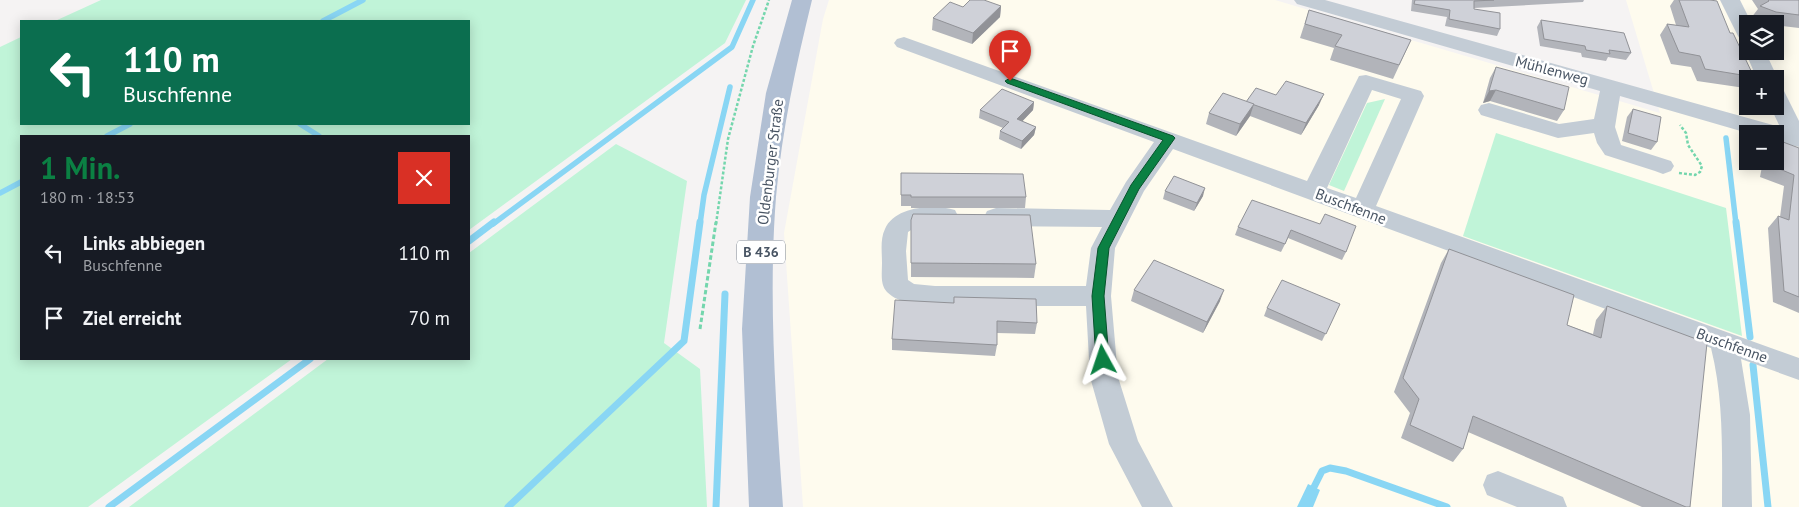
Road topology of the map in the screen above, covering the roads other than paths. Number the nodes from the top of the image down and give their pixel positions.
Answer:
1 (802, 0) edge
2 (1304, 0) edge
3 (1730, 0) edge
4 (1366, 10) edge
5 (1739, 18) edge
6 (904, 43) dead end
7 (1612, 86) junction
8 (1489, 110) dead end
9 (1784, 112) edge
10 (1602, 126) junction
11 (1170, 138) junction
12 (1798, 140) edge
13 (1663, 166) road end
14 (1313, 192) junction
15 (1362, 211) junction
16 (1118, 219) junction
17 (1098, 296) junction
18 (1723, 342) junction
19 (1799, 369) edge
20 (1498, 485) dead end
21 (766, 507) edge
22 (1158, 507) edge
23 (1552, 507) edge
24 (1737, 507) edge

1 - 21 main road, Oldenburger Straße / B 436
2 - 4 street, Mühlenweg
3 - 5 street
4 - 7 street, Mühlenweg
6 - 11 street, Buschfenne
7 - 10 street
7 - 12 street, Mühlenweg
8 - 10 street
9 - 12 street
10 - 13 street
11 - 14 street, Buschfenne
11 - 16 street
14 - 15 street, Buschfenne
14 - 15 street
15 - 18 street, Buschfenne
16 - 17 street
16 - 17 street
17 - 22 street
18 - 19 street, Buschfenne
18 - 24 street
20 - 23 street

